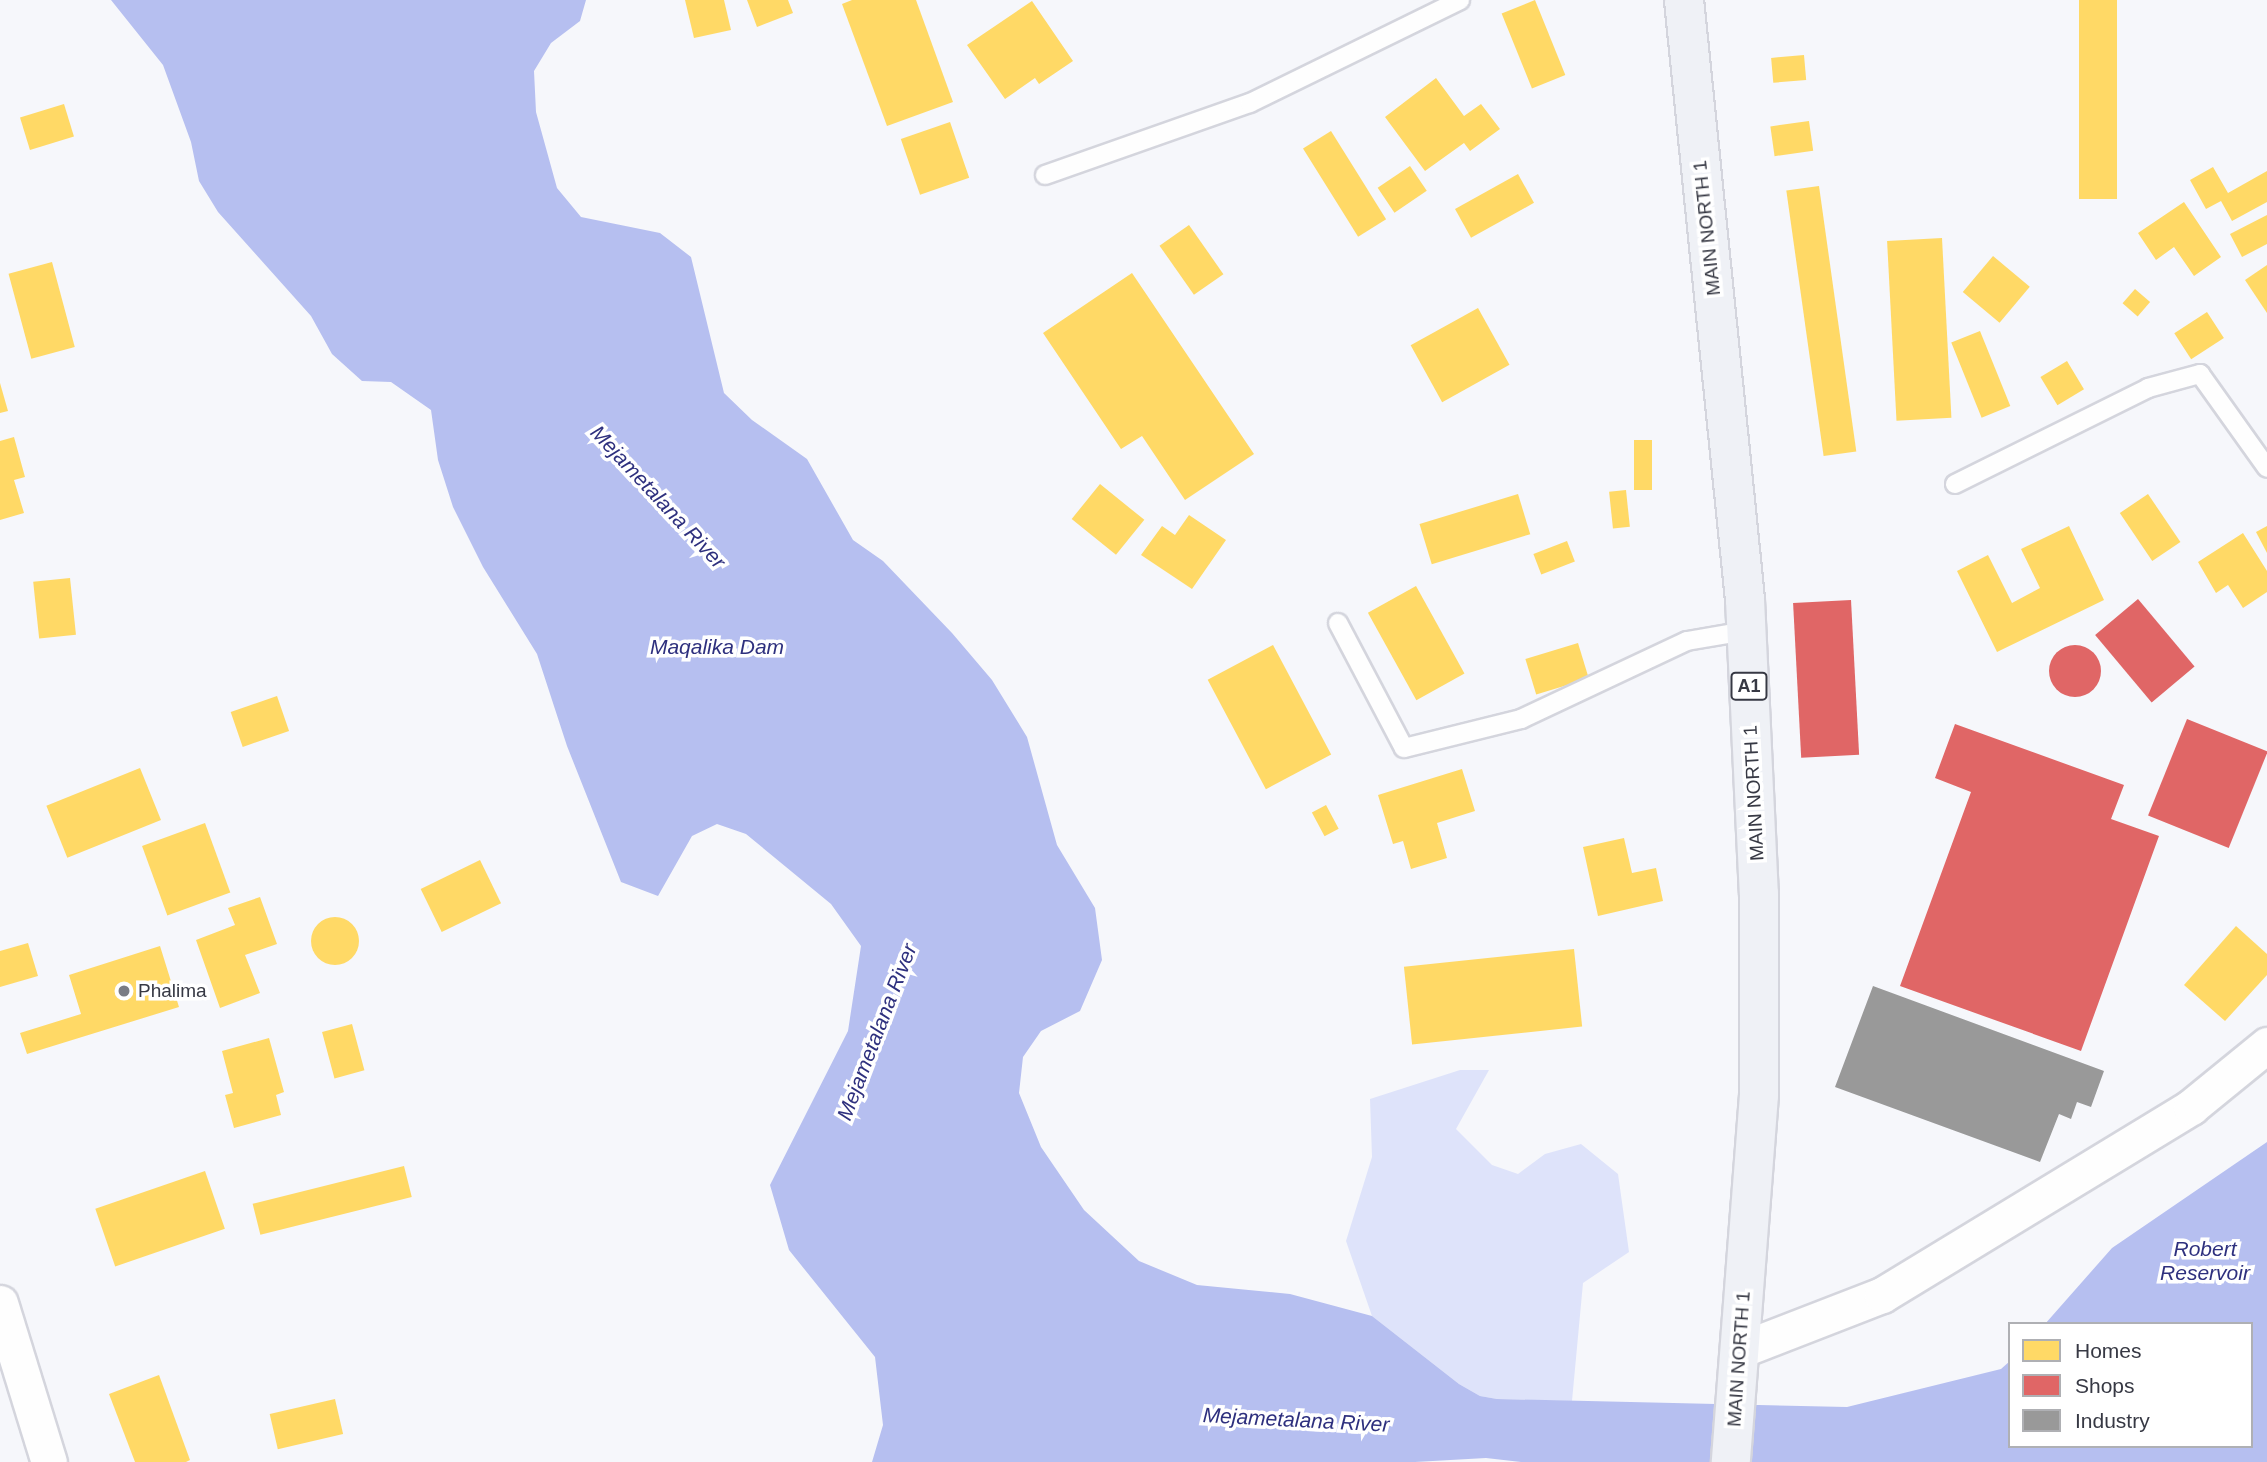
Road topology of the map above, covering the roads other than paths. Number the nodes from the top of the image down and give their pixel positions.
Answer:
1 (1460, 0) edge
2 (1684, 0) edge
3 (1045, 175) dead end
4 (2267, 468) edge
5 (1955, 484) dead end
6 (1338, 623) dead end
7 (1746, 631) junction
8 (2267, 1045) edge
9 (0, 1303) edge
10 (1740, 1363) junction
11 (49, 1462) edge
12 (1731, 1462) edge

1 - 3 lane
2 - 7 main road, MAIN NORTH 1 / A1
4 - 5 lane
6 - 7 lane
7 - 10 main road, MAIN NORTH 1 / A1
8 - 10 street
9 - 11 street
10 - 12 main road, MAIN NORTH 1 / A1

